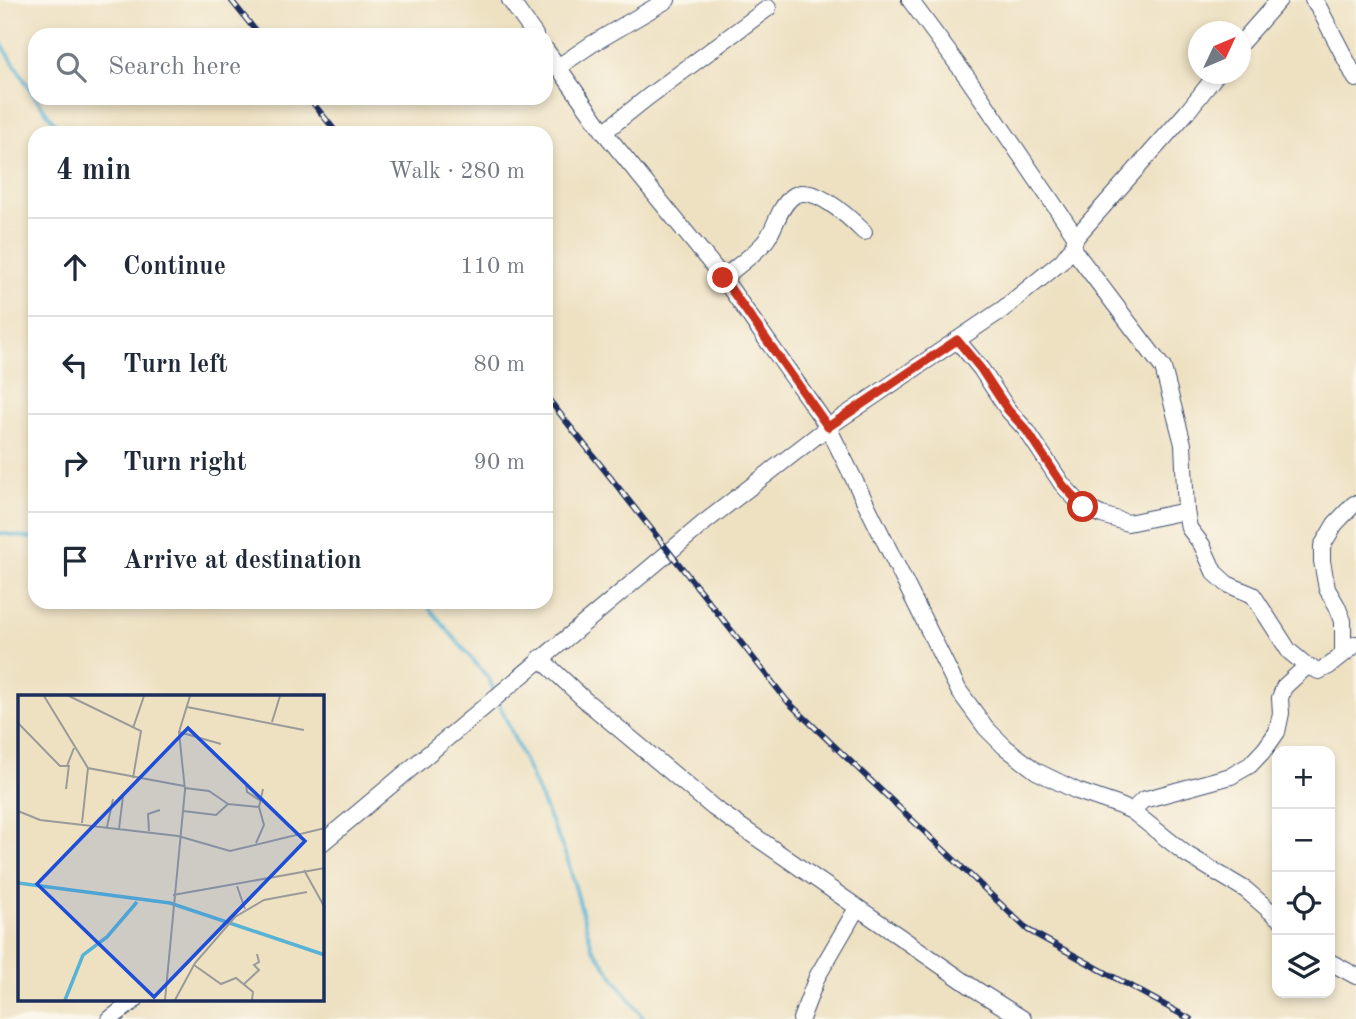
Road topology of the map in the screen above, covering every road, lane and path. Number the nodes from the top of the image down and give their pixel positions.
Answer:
1 (510, 0) edge
2 (667, 0) edge
3 (910, 0) edge
4 (1279, 0) edge
5 (1313, 0) edge
6 (768, 9) dead end
7 (531, 28) edge
8 (1251, 32) edge
9 (553, 60) edge
10 (558, 67) junction
11 (1356, 79) edge
12 (1209, 84) edge
13 (604, 132) junction
14 (864, 232) dead end
15 (1074, 243) junction
16 (723, 278) junction
17 (957, 340) junction
18 (828, 427) junction
19 (1354, 504) edge
20 (1186, 511) junction
21 (1356, 644) edge
22 (1343, 654) junction
23 (540, 658) junction
24 (1307, 666) junction
25 (1132, 811) junction
26 (324, 841) edge
27 (857, 908) junction
28 (1272, 913) edge
29 (1335, 965) edge
30 (1356, 976) edge
31 (132, 1002) edge
32 (110, 1019) edge
33 (801, 1019) edge
34 (1023, 1019) edge

1 - 7 street
2 - 10 street
3 - 15 street
4 - 8 street
5 - 11 street
6 - 13 street
9 - 10 street
10 - 13 street
12 - 15 street
13 - 16 street
14 - 16 street
15 - 17 street
15 - 20 street
16 - 18 street
17 - 18 street
17 - 20 street
18 - 23 street
18 - 25 street
19 - 22 street
20 - 24 street
21 - 22 street
22 - 24 street
23 - 26 street
23 - 27 street
24 - 25 street
25 - 28 street
27 - 33 street
27 - 34 street
29 - 30 street
31 - 32 street

